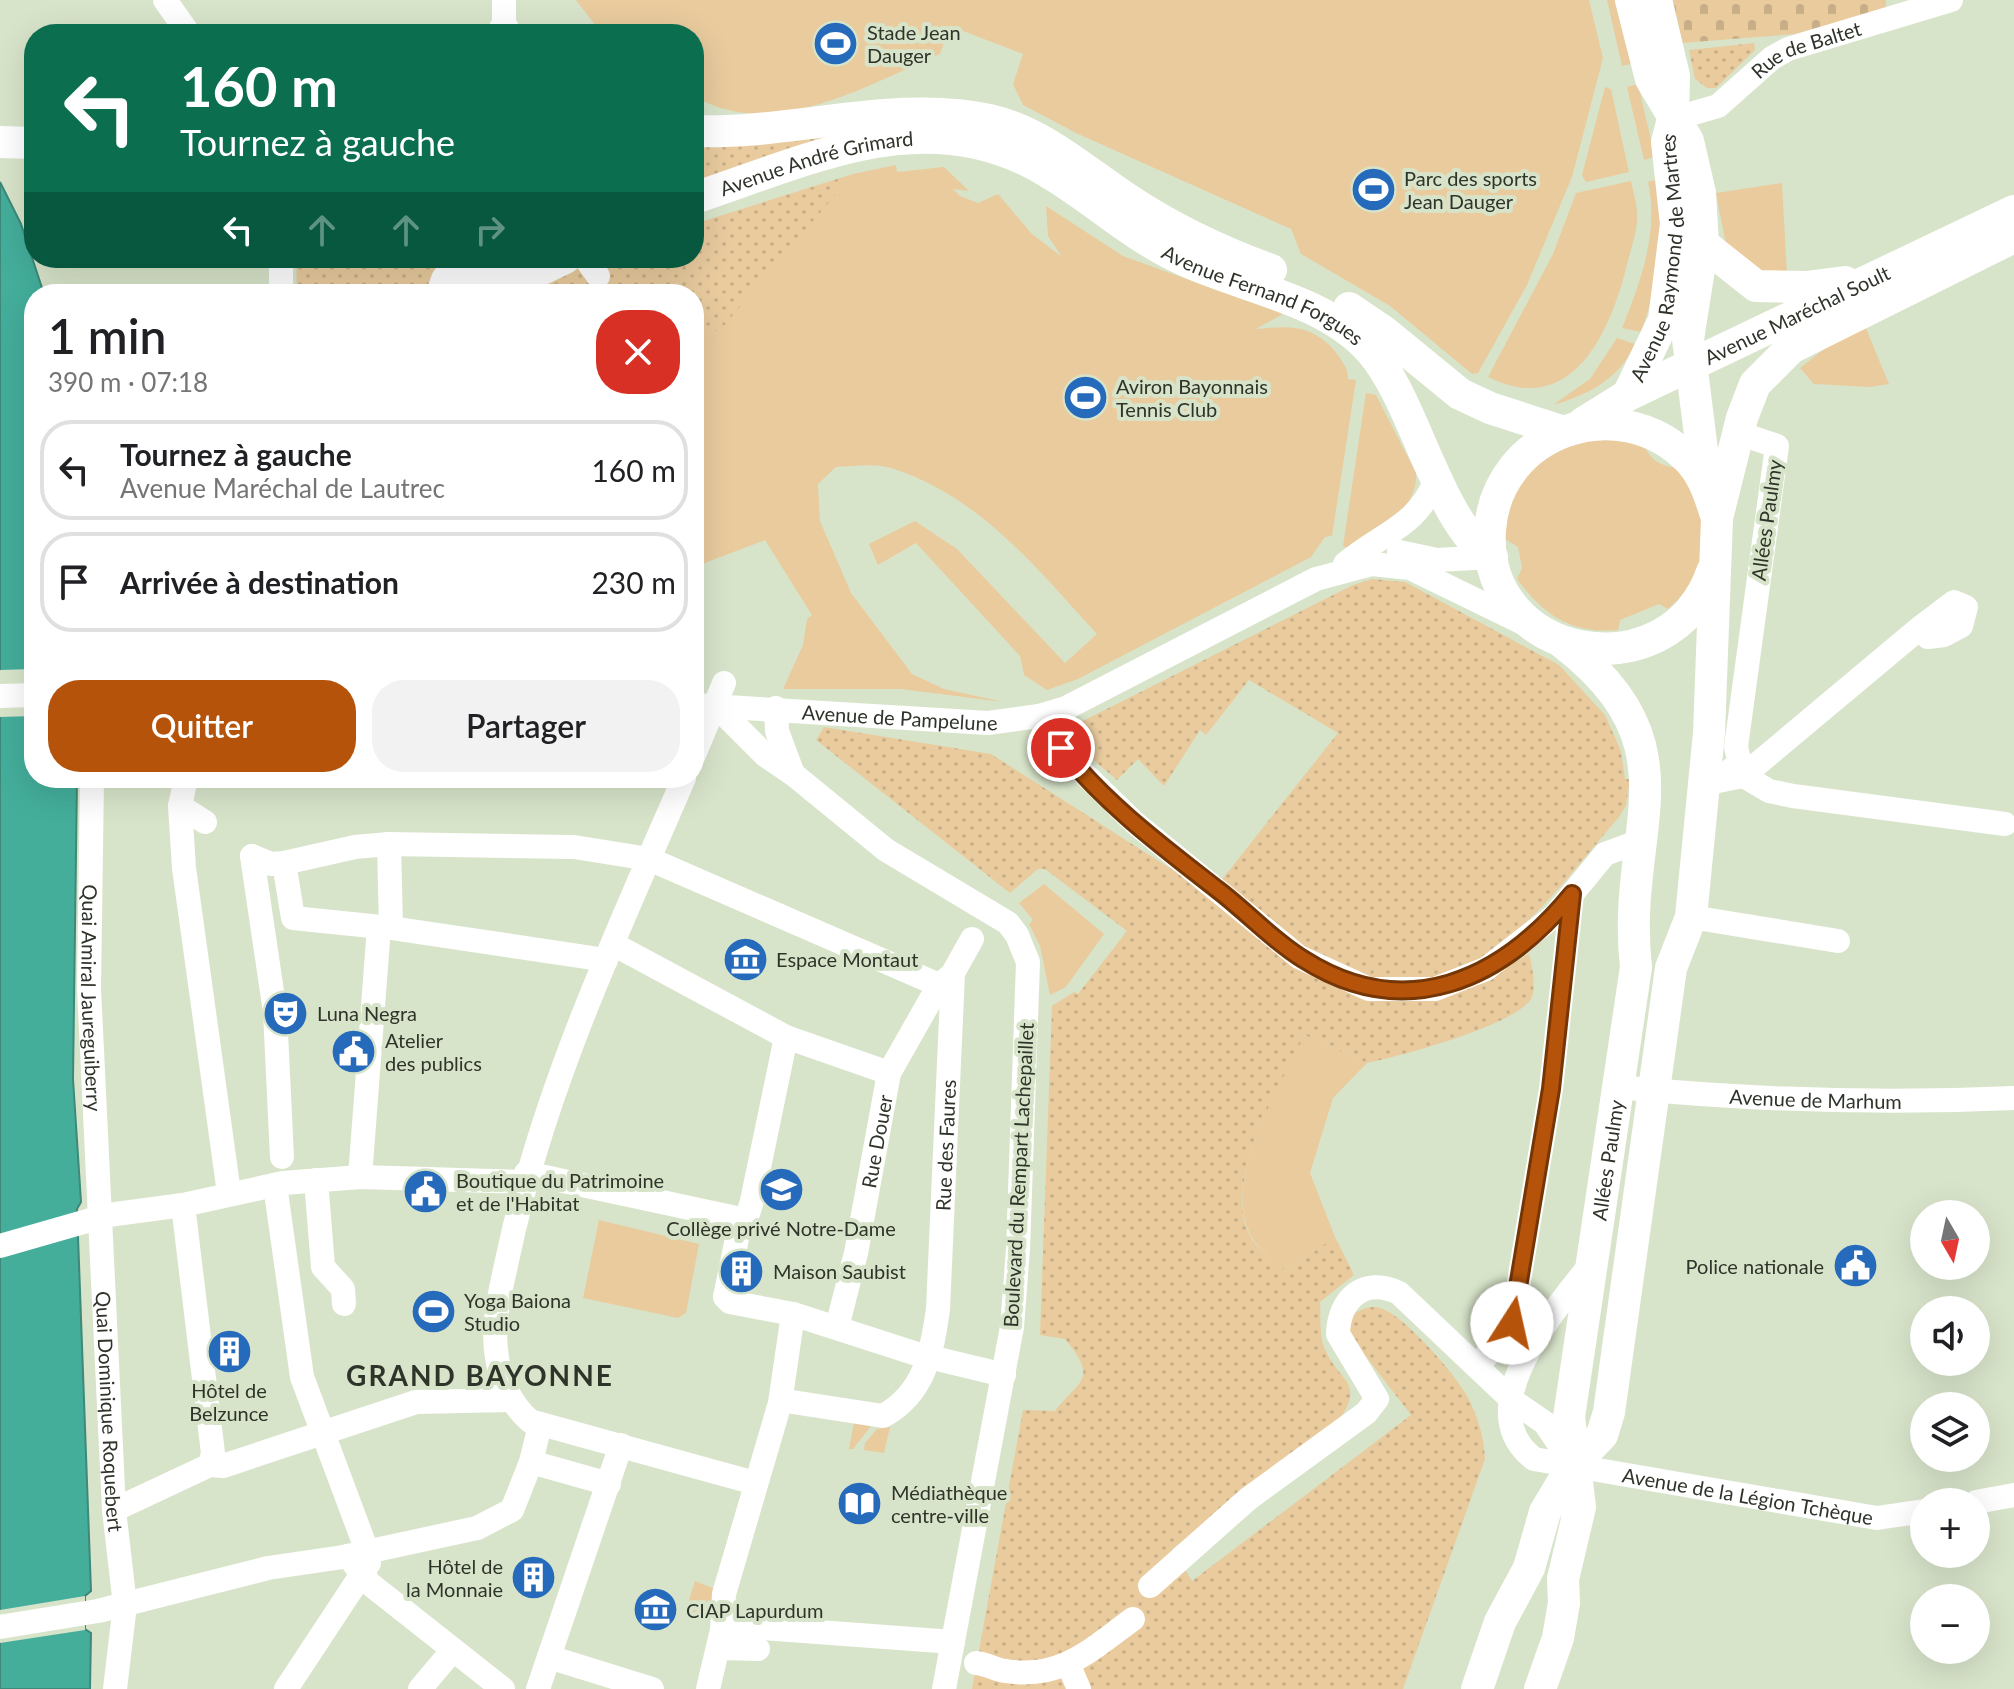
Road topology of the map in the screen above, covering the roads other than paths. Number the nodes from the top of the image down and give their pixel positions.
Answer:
1 (165, 0) edge
2 (183, 0) edge
3 (1631, 0) edge
4 (1656, 0) edge
5 (1951, 0) edge
6 (182, 24) edge
7 (193, 24) edge
8 (1673, 119) junction
9 (0, 122) edge
10 (24, 122) edge
11 (939, 126) junction
12 (704, 130) edge
13 (0, 142) edge
14 (24, 143) edge
15 (704, 195) edge
16 (2014, 211) edge
17 (2014, 237) edge
18 (1703, 244) junction
19 (475, 268) edge
20 (544, 268) edge
21 (1872, 278) junction
22 (446, 284) edge
23 (511, 284) edge
24 (1690, 365) junction
25 (1628, 395) junction
26 (1572, 428) junction
27 (1738, 433) junction
28 (1437, 477) junction
29 (1706, 485) junction
30 (1718, 532) junction
31 (1368, 550) junction
32 (1492, 557) junction
33 (1338, 571) junction
34 (1921, 627) dead end
35 (1552, 637) junction
36 (24, 695) edge
37 (0, 696) edge
38 (711, 698) edge
39 (767, 708) junction
40 (1039, 716) junction
41 (704, 721) edge
42 (744, 736) junction
43 (1707, 752) junction
44 (793, 774) junction
45 (1743, 776) junction
46 (1703, 784) junction
47 (92, 788) edge
48 (184, 788) edge
49 (680, 788) edge
50 (180, 806) junction
51 (205, 822) dead end
52 (2005, 824) dead end
53 (389, 844) junction
54 (1641, 845) junction
55 (649, 859) junction
56 (284, 863) junction
57 (1572, 894) junction
58 (988, 909) junction
59 (1691, 917) junction
60 (385, 927) junction
61 (1838, 941) dead end
62 (609, 952) junction
63 (946, 979) junction
64 (782, 1035) junction
65 (889, 1073) junction
66 (1618, 1087) junction
67 (1653, 1091) junction
68 (2014, 1098) edge
69 (281, 1175) junction
70 (360, 1177) junction
71 (525, 1178) junction
72 (316, 1180) junction
73 (229, 1193) junction
74 (183, 1205) junction
75 (741, 1219) junction
76 (88, 1220) junction
77 (0, 1246) edge
78 (1594, 1260) junction
79 (346, 1292) dead end
80 (793, 1314) junction
81 (837, 1327) junction
82 (931, 1357) junction
83 (1522, 1359) junction
84 (1482, 1372) junction
85 (1004, 1375) junction
86 (512, 1400) junction
87 (1513, 1401) junction
88 (780, 1403) junction
89 (540, 1425) junction
90 (324, 1433) junction
91 (621, 1445) junction
92 (531, 1462) junction
93 (210, 1465) junction
94 (1573, 1465) junction
95 (755, 1483) junction
96 (609, 1484) junction
97 (2014, 1495) edge
98 (1990, 1499) edge
99 (114, 1510) junction
100 (1910, 1513) edge
101 (364, 1557) junction
102 (1150, 1586) dead end
103 (125, 1605) junction
104 (1133, 1619) dead end
105 (0, 1627) edge
106 (720, 1639) junction
107 (953, 1642) junction
108 (758, 1649) dead end
109 (452, 1651) junction
110 (549, 1657) junction
111 (976, 1663) dead end
112 (1069, 1666) junction
113 (115, 1689) edge
114 (286, 1689) edge
115 (420, 1689) edge
116 (503, 1689) edge
117 (538, 1689) edge
118 (652, 1689) edge
119 (708, 1689) edge
120 (944, 1689) edge
121 (1079, 1689) edge
122 (1477, 1689) edge
123 (1540, 1689) edge

1 - 6 street
2 - 7 street
3 - 8 main road, Avenue Raymond de Martres
4 - 8 main road, Avenue Raymond de Martres
5 - 8 street, Rue de Baltet
8 - 18 main road, Avenue Raymond de Martres
8 - 25 main road, Avenue Raymond de Martres
9 - 10 main road
11 - 12 main road, Avenue André Grimard
11 - 15 main road, Avenue André Grimard
11 - 26 main road, Avenue Fernand Forgues
11 - 28 main road, Avenue Fernand Forgues
13 - 14 main road
16 - 21 main road, Avenue Maréchal Soult
17 - 27 main road
18 - 21 main road
18 - 24 main road, Avenue Raymond de Martres
19 - 22 main road
20 - 23 main road
21 - 24 main road, Avenue Maréchal Soult
24 - 25 main road, Avenue Maréchal Soult
24 - 29 main road, Avenue Raymond de Martres
25 - 26 main road, Avenue Maréchal Soult
26 - 29 main road
26 - 32 main road
27 - 30 main road
27 - 45 street, Allées Paulmy
28 - 31 street, Avenue de Pampelune
28 - 32 main road, Avenue Fernand Forgues
29 - 30 main road
30 - 35 main road
30 - 43 main road
31 - 32 street
31 - 33 street, Avenue de Pampelune
32 - 35 main road
33 - 35 street, Avenue de Pampelune
33 - 40 street, Avenue de Pampelune
34 - 45 street
35 - 54 main road, Allées Paulmy
36 - 37 street
38 - 39 street, Avenue de Pampelune
38 - 41 street
38 - 42 street, Boulevard du Rempart Lachepaillet
39 - 40 street, Avenue de Pampelune
39 - 42 street
39 - 44 street
40 - 57 street
42 - 44 street, Boulevard du Rempart Lachepaillet
43 - 45 street
43 - 46 main road
44 - 58 street, Boulevard du Rempart Lachepaillet
45 - 46 street
45 - 52 street
46 - 59 main road
47 - 76 street, Quai Amiral Jaureguiberry
48 - 50 street
49 - 55 street
50 - 51 street
50 - 73 street
53 - 55 street
53 - 56 street
53 - 60 street
54 - 57 street
54 - 66 main road, Allées Paulmy
55 - 62 street
55 - 63 street
56 - 60 street
56 - 69 street
57 - 84 street
58 - 63 street, Rue des Faures
58 - 85 street, Boulevard du Rempart Lachepaillet
59 - 61 street
59 - 67 main road
60 - 62 street
60 - 70 street
62 - 64 street
62 - 71 street
63 - 65 street, Rue Douer
63 - 82 street, Rue des Faures
64 - 65 street
64 - 75 street
65 - 81 street, Rue Douer
66 - 67 street, Avenue de Marhum
66 - 78 main road, Allées Paulmy
67 - 68 street, Avenue de Marhum
67 - 94 main road
69 - 72 street
69 - 73 street
69 - 90 street
70 - 71 street
70 - 72 street
71 - 75 street
71 - 86 street
72 - 79 street
73 - 74 street
74 - 76 street
74 - 93 street
75 - 80 street
76 - 77 street
76 - 99 street, Quai Dominique Roquebert
78 - 83 street
78 - 94 main road, Allées Paulmy
80 - 81 street
80 - 88 street
81 - 82 street
82 - 85 street
82 - 88 street
83 - 84 street
83 - 87 street
84 - 87 street
84 - 102 street
85 - 107 street, Boulevard du Rempart Lachepaillet
86 - 89 street
86 - 90 street
87 - 94 street
88 - 95 street
89 - 91 street
89 - 92 street
90 - 93 street
90 - 101 street
91 - 95 street
91 - 96 street
92 - 96 street
92 - 101 street
93 - 99 street
94 - 100 street, Avenue de la Légion Tchèque
94 - 122 main road
94 - 123 main road, Allées Paulmy
95 - 106 street
96 - 110 street
97 - 98 street
99 - 103 street, Quai Dominique Roquebert
101 - 103 street
101 - 109 street
101 - 114 street
103 - 105 street
103 - 113 street, Quai Dominique Roquebert
104 - 112 street
106 - 107 street
106 - 108 street
106 - 119 street
107 - 120 street, Boulevard du Rempart Lachepaillet
109 - 115 street
109 - 116 street
110 - 117 street
110 - 118 street
111 - 112 street
112 - 121 street

